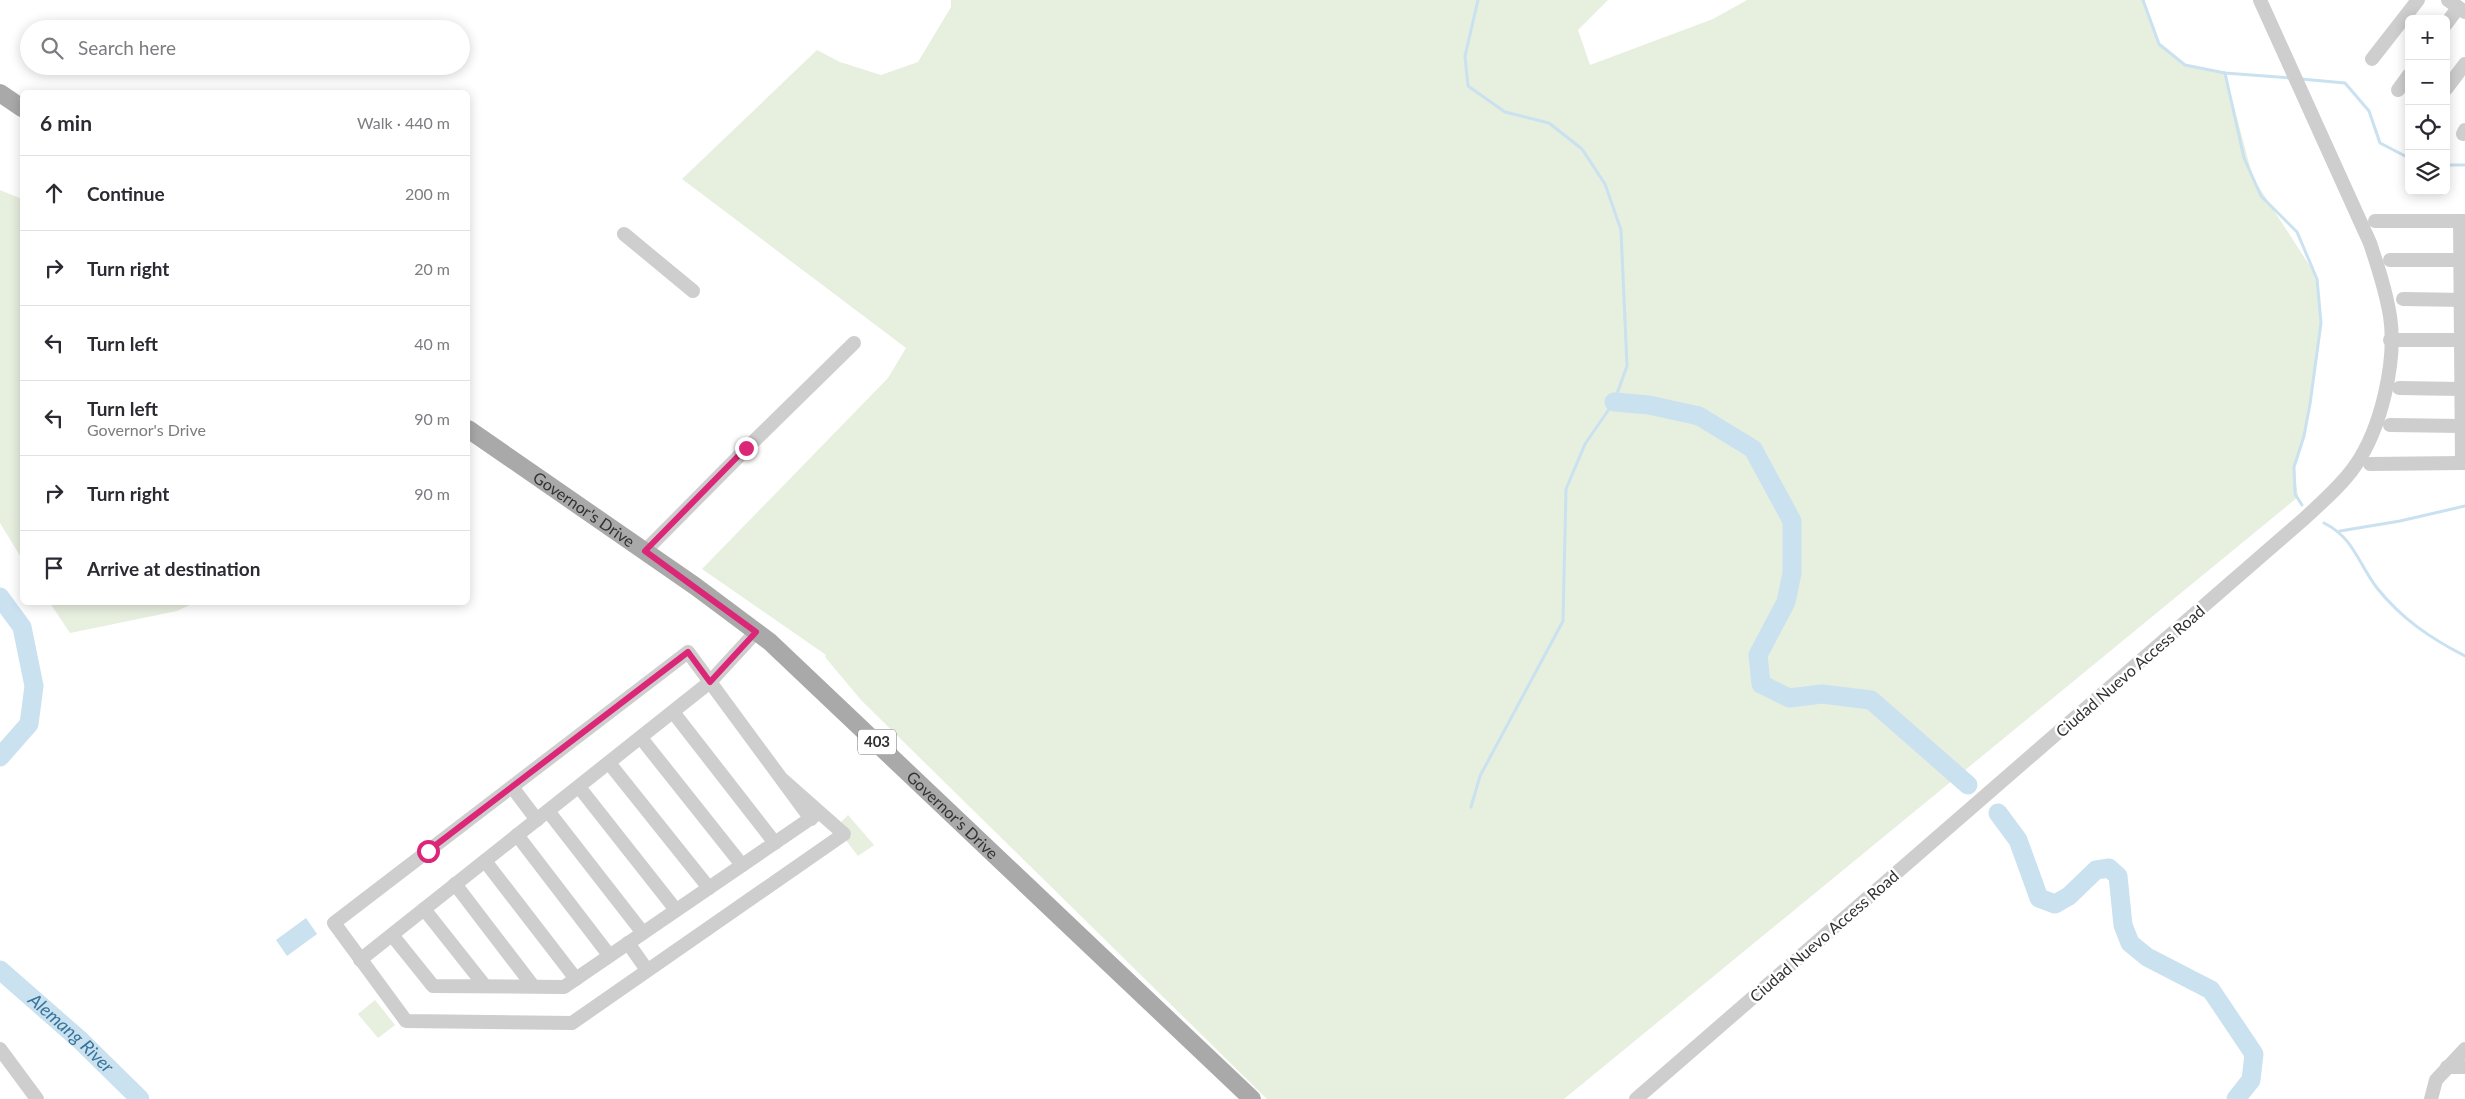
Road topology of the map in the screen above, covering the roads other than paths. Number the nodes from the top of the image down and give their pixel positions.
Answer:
1 (2418, 0) edge
2 (2263, 5) edge
3 (2457, 7) edge
4 (2450, 18) edge
5 (2372, 59) dead end
6 (2465, 64) edge
7 (2405, 80) edge
8 (2450, 84) edge
9 (2398, 90) dead end
10 (0, 92) edge
11 (20, 107) edge
12 (2375, 221) dead end
13 (2463, 221) edge
14 (624, 234) dead end
15 (2390, 260) dead end
16 (2463, 260) edge
17 (693, 291) dead end
18 (2403, 299) dead end
19 (2463, 300) edge
20 (2390, 340) junction
21 (2463, 340) edge
22 (854, 343) dead end
23 (2462, 385) edge
24 (2399, 388) dead end
25 (2462, 424) edge
26 (2390, 425) dead end
27 (470, 430) edge
28 (2463, 463) edge
29 (2370, 464) dead end
30 (645, 551) junction
31 (756, 632) junction
32 (710, 682) junction
33 (673, 712) junction
34 (641, 738) junction
35 (609, 763) junction
36 (512, 787) junction
37 (578, 787) junction
38 (542, 815) junction
39 (815, 816) junction
40 (517, 836) junction
41 (775, 843) junction
42 (484, 861) junction
43 (742, 865) junction
44 (456, 884) junction
45 (709, 888) junction
46 (424, 909) junction
47 (676, 910) junction
48 (643, 933) junction
49 (392, 934) junction
50 (628, 943) junction
51 (610, 955) junction
52 (360, 960) junction
53 (647, 970) junction
54 (576, 979) junction
55 (485, 986) junction
56 (533, 986) junction
57 (2465, 1049) edge
58 (1, 1052) edge
59 (2447, 1067) junction
60 (2465, 1067) edge
61 (31, 1097) edge
62 (1252, 1099) edge
63 (1636, 1099) edge
64 (2431, 1099) edge

1 - 5 street
2 - 20 street, Ciudad Nuevo Access Road
3 - 4 street
6 - 8 street
7 - 9 street
10 - 11 main road
12 - 13 street
13 - 16 street
14 - 17 street
15 - 16 street
16 - 19 street
18 - 19 street
19 - 21 street
20 - 21 street
20 - 63 street, Ciudad Nuevo Access Road
21 - 23 street
22 - 30 street
23 - 24 street
23 - 25 street
25 - 26 street
25 - 28 street
27 - 30 main road, Governor's Drive / 403
28 - 29 street
30 - 31 main road, Governor's Drive / 403
31 - 32 street
31 - 62 main road, Governor's Drive / 403
32 - 33 street
32 - 36 street
32 - 39 street
33 - 34 street
33 - 41 street
34 - 35 street
34 - 43 street
35 - 37 street
35 - 45 street
36 - 38 street
36 - 52 street
37 - 38 street
37 - 47 street
38 - 40 street
38 - 48 street
39 - 41 street
39 - 53 street
40 - 42 street
40 - 51 street
41 - 43 street
42 - 44 street
42 - 54 street
43 - 45 street
44 - 46 street
44 - 56 street
45 - 47 street
46 - 49 street
46 - 55 street
47 - 48 street
48 - 50 street
49 - 52 street
49 - 55 street
50 - 51 street
50 - 53 street
51 - 54 street
52 - 53 street
54 - 56 street
55 - 56 street
57 - 59 street
58 - 61 street
59 - 60 street
59 - 64 street

